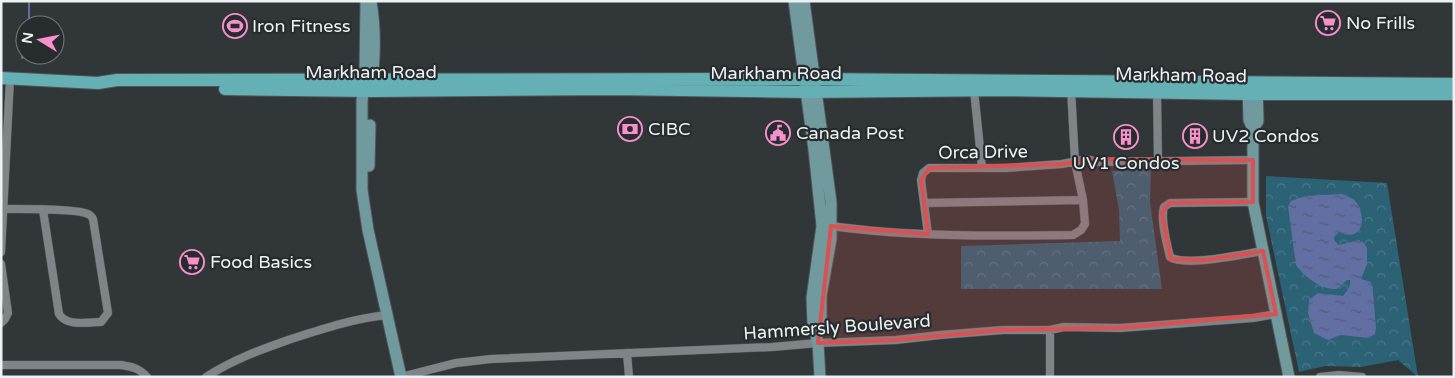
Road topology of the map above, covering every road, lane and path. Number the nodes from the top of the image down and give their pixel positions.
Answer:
1 (366, 1) edge
2 (371, 1) edge
3 (794, 1) edge
4 (804, 1) edge
5 (6, 79) edge
6 (1454, 84) edge
7 (810, 85) junction
8 (368, 86) junction
9 (1071, 86) junction
10 (1252, 88) junction
11 (974, 90) junction
12 (1157, 92) junction
13 (1454, 94) edge
14 (1253, 160) junction
15 (1158, 161) junction
16 (1075, 162) junction
17 (982, 168) junction
18 (1083, 200) junction
19 (1253, 202) junction
20 (924, 203) junction
21 (2, 209) edge
22 (42, 210) junction
23 (831, 226) junction
24 (928, 234) junction
25 (1263, 251) junction
26 (1, 252) edge
27 (1, 264) edge
28 (1276, 314) junction
29 (388, 315) junction
30 (1, 322) edge
31 (1050, 330) junction
32 (817, 339) junction
33 (627, 353) junction
34 (1, 366) edge
35 (147, 377) edge
36 (206, 377) edge
37 (401, 377) edge
38 (628, 377) edge
39 (820, 377) edge
40 (1050, 377) edge
41 (1290, 377) edge
42 (1320, 377) edge
43 (1362, 377) edge

1 - 8 street
2 - 8 street
3 - 7 street
4 - 7 street
5 - 8 main road, Markham Road
5 - 21 street
6 - 10 main road, Markham Road
7 - 8 main road, Markham Road
7 - 9 main road, Markham Road
7 - 11 main road, Markham Road
7 - 23 street
7 - 32 street
8 - 29 street
9 - 10 main road, Markham Road
9 - 11 main road, Markham Road
9 - 12 main road, Markham Road
9 - 16 street
10 - 12 main road, Markham Road
10 - 13 main road, Markham Road
10 - 14 street
11 - 17 street
12 - 15 street
14 - 15 street, Orca Drive
14 - 19 street
15 - 16 street, Orca Drive
16 - 17 street, Orca Drive
16 - 18 street
17 - 20 street, Orca Drive
18 - 20 street
18 - 24 street
19 - 25 street
19 - 25 street
20 - 24 street
21 - 22 street
21 - 26 street
22 - 22 street
23 - 24 street
23 - 32 street
25 - 28 street
27 - 30 street
28 - 31 street, Hammersly Boulevard
28 - 41 street
29 - 36 street
29 - 37 street
31 - 32 street, Hammersly Boulevard
31 - 40 street
32 - 33 street, Hammersly Boulevard
32 - 39 street
33 - 37 street, Hammersly Boulevard
33 - 38 street
34 - 35 street
42 - 43 street

